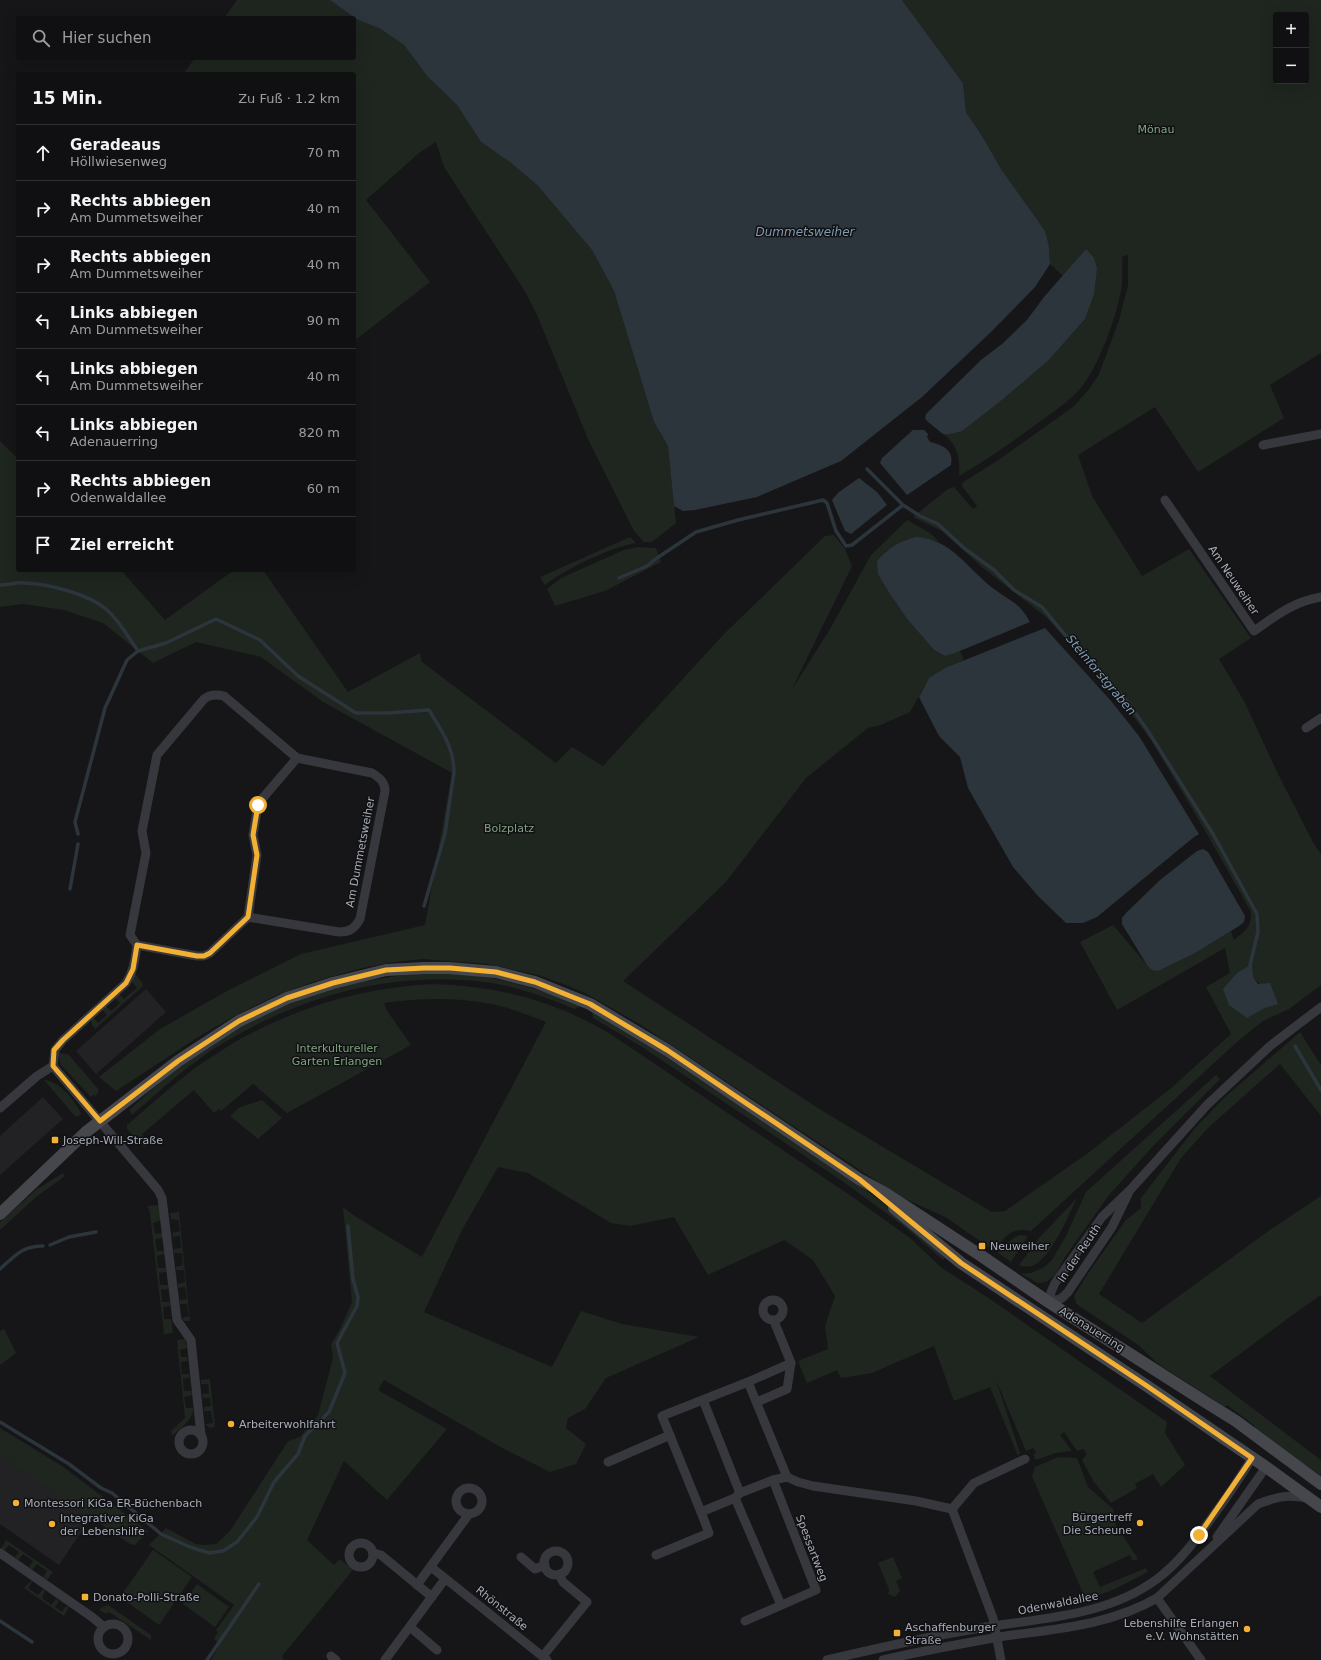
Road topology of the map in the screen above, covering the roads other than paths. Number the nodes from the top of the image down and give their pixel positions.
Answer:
1 (1321, 434) edge
2 (1263, 445) dead end
3 (1165, 500) dead end
4 (1321, 598) edge
5 (1321, 718) edge
6 (1306, 728) dead end
7 (297, 758) junction
8 (248, 917) junction
9 (137, 945) junction
10 (1321, 1007) edge
11 (53, 1066) junction
12 (0, 1108) edge
13 (100, 1121) junction
14 (859, 1179) junction
15 (1131, 1188) junction
16 (0, 1214) edge
17 (1050, 1303) junction
18 (1040, 1316) junction
19 (774, 1321) dead end
20 (791, 1363) junction
21 (748, 1382) junction
22 (703, 1400) junction
23 (757, 1402) junction
24 (201, 1435) dead end
25 (670, 1435) junction
26 (1270, 1447) junction
27 (1252, 1458) junction
28 (1025, 1460) dead end
29 (608, 1462) dead end
30 (1266, 1467) junction
31 (787, 1477) junction
32 (773, 1480) junction
33 (1321, 1484) edge
34 (737, 1496) junction
35 (1308, 1498) junction
36 (1321, 1507) edge
37 (952, 1509) junction
38 (701, 1512) junction
39 (469, 1514) dead end
40 (0, 1553) edge
41 (373, 1553) dead end
42 (1206, 1553) junction
43 (656, 1555) dead end
44 (521, 1557) dead end
45 (545, 1565) junction
46 (431, 1567) junction
47 (558, 1574) junction
48 (446, 1579) junction
49 (417, 1585) junction
50 (432, 1597) junction
51 (1157, 1598) junction
52 (781, 1605) junction
53 (745, 1621) dead end
54 (994, 1626) junction
55 (104, 1627) dead end
56 (410, 1627) junction
57 (997, 1638) junction
58 (438, 1650) dead end
59 (545, 1658) edge
60 (385, 1660) edge
61 (827, 1660) edge
62 (883, 1660) edge
63 (1001, 1660) edge
64 (1201, 1660) edge

1 - 2 street
3 - 4 street, Am Neuweiher
5 - 6 street
7 - 8 street
7 - 8 street, Am Dummetsweiher
7 - 9 street, Am Dummetsweiher
8 - 9 street
9 - 11 street, Am Dummetsweiher
10 - 15 street, In der Reuth
11 - 12 street
11 - 13 street
13 - 14 main road, Adenauerring
13 - 16 main road, Adenauerring
13 - 24 street
14 - 17 main road, Adenauerring
14 - 18 main road, Adenauerring
15 - 17 street, In der Reuth
15 - 17 street, In der Reuth
17 - 18 main road
17 - 26 main road, Adenauerring
18 - 27 main road, Adenauerring
19 - 20 street
20 - 21 street
20 - 23 street
21 - 22 street
21 - 23 street
22 - 25 street
22 - 34 street
23 - 31 street
25 - 29 street
25 - 38 street
26 - 27 main road
26 - 30 main road
26 - 33 main road, Adenauerring
27 - 30 main road, Adenauerring
27 - 54 street, Odenwaldallee
28 - 37 street
30 - 35 main road, Adenauerring
30 - 42 street
31 - 32 street
31 - 37 street
32 - 34 street
32 - 52 street, Spessartweg
34 - 38 street
34 - 52 street
35 - 36 main road, Adenauerring
35 - 42 street
37 - 54 street
38 - 43 street
39 - 46 street
40 - 55 street
41 - 49 street
42 - 51 street
44 - 45 street, Rhönstraße
45 - 47 street, Rhönstraße
45 - 47 street
46 - 48 street, Rhönstraße
46 - 49 street
47 - 59 street, Rhönstraße
48 - 50 street
48 - 59 street, Rhönstraße
49 - 50 street
50 - 56 street
51 - 57 street
51 - 64 street
52 - 53 street, Spessartweg
54 - 57 street
54 - 61 street, Odenwaldallee
56 - 58 street
56 - 60 street
57 - 62 street
57 - 63 street

